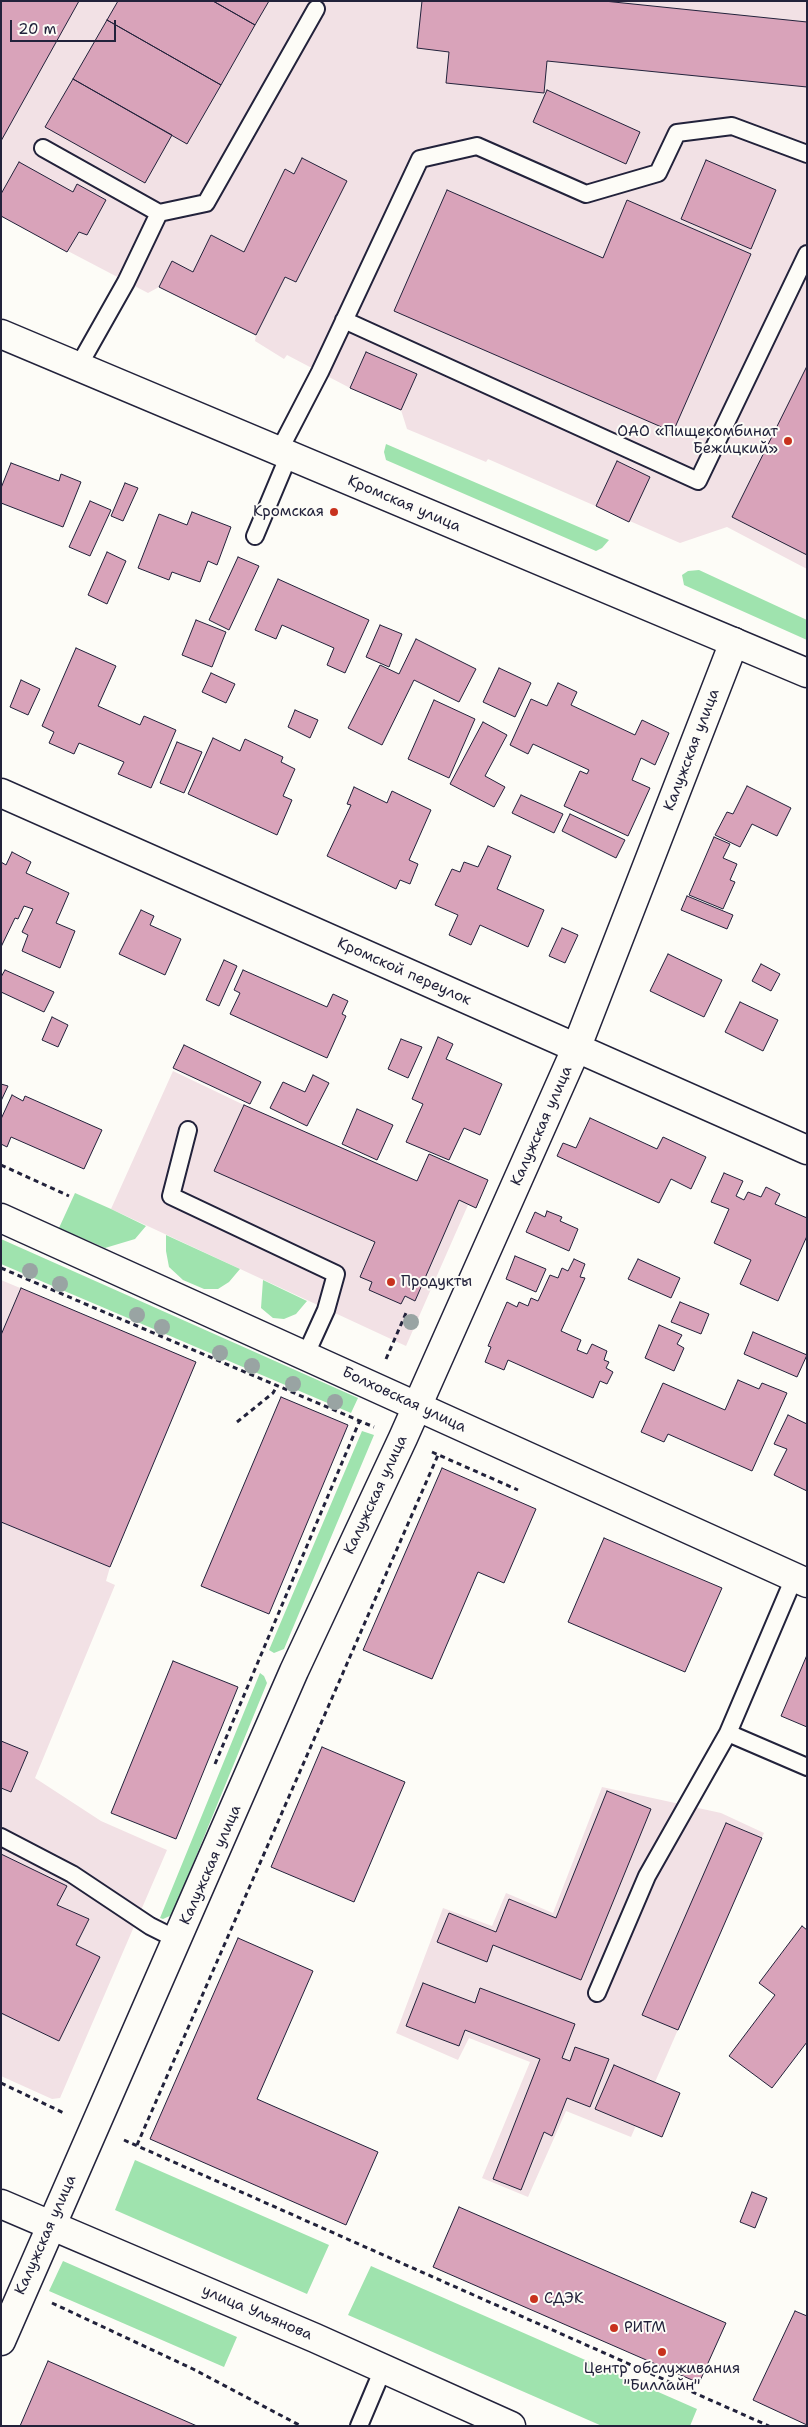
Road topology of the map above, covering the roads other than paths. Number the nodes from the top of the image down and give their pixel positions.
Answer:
1 (316, 9) dead end
2 (43, 148) dead end
3 (807, 154) edge
4 (159, 213) junction
5 (807, 254) edge
6 (344, 320) junction
7 (1, 334) edge
8 (78, 367) junction
9 (284, 453) junction
10 (255, 536) dead end
11 (734, 642) junction
12 (807, 673) edge
13 (1, 793) edge
14 (576, 1049) junction
15 (188, 1130) dead end
16 (807, 1150) edge
17 (1, 1218) edge
18 (306, 1354) junction
19 (417, 1407) junction
20 (800, 1580) edge
21 (728, 1733) junction
22 (807, 1767) edge
23 (1, 1837) edge
24 (178, 1940) junction
25 (597, 1993) dead end
26 (1, 2204) edge
27 (51, 2224) junction
28 (1, 2341) edge
29 (383, 2368) junction
30 (359, 2426) edge
31 (511, 2426) edge

1 - 4 lane
2 - 4 lane
3 - 6 lane
4 - 8 lane
5 - 6 lane
6 - 9 lane
7 - 8 street, Кромская улица
8 - 9 street, Кромская улица
9 - 10 lane
9 - 11 street, Кромская улица
11 - 12 street, Кромская улица
11 - 14 street, Калужская улица
13 - 14 street, Кромской переулок
14 - 16 street, Кромской переулок
14 - 19 street, Калужская улица
15 - 18 lane
17 - 18 street, Болховская улица
18 - 19 street, Болховская улица
19 - 20 street, Болховская улица
19 - 24 street, Калужская улица
20 - 21 lane
21 - 22 lane
21 - 25 lane
23 - 24 lane
24 - 27 street, Калужская улица
26 - 27 street, улица Ульянова
27 - 28 street, Калужская улица
27 - 29 street, улица Ульянова
29 - 30 lane
29 - 31 street, улица Ульянова

